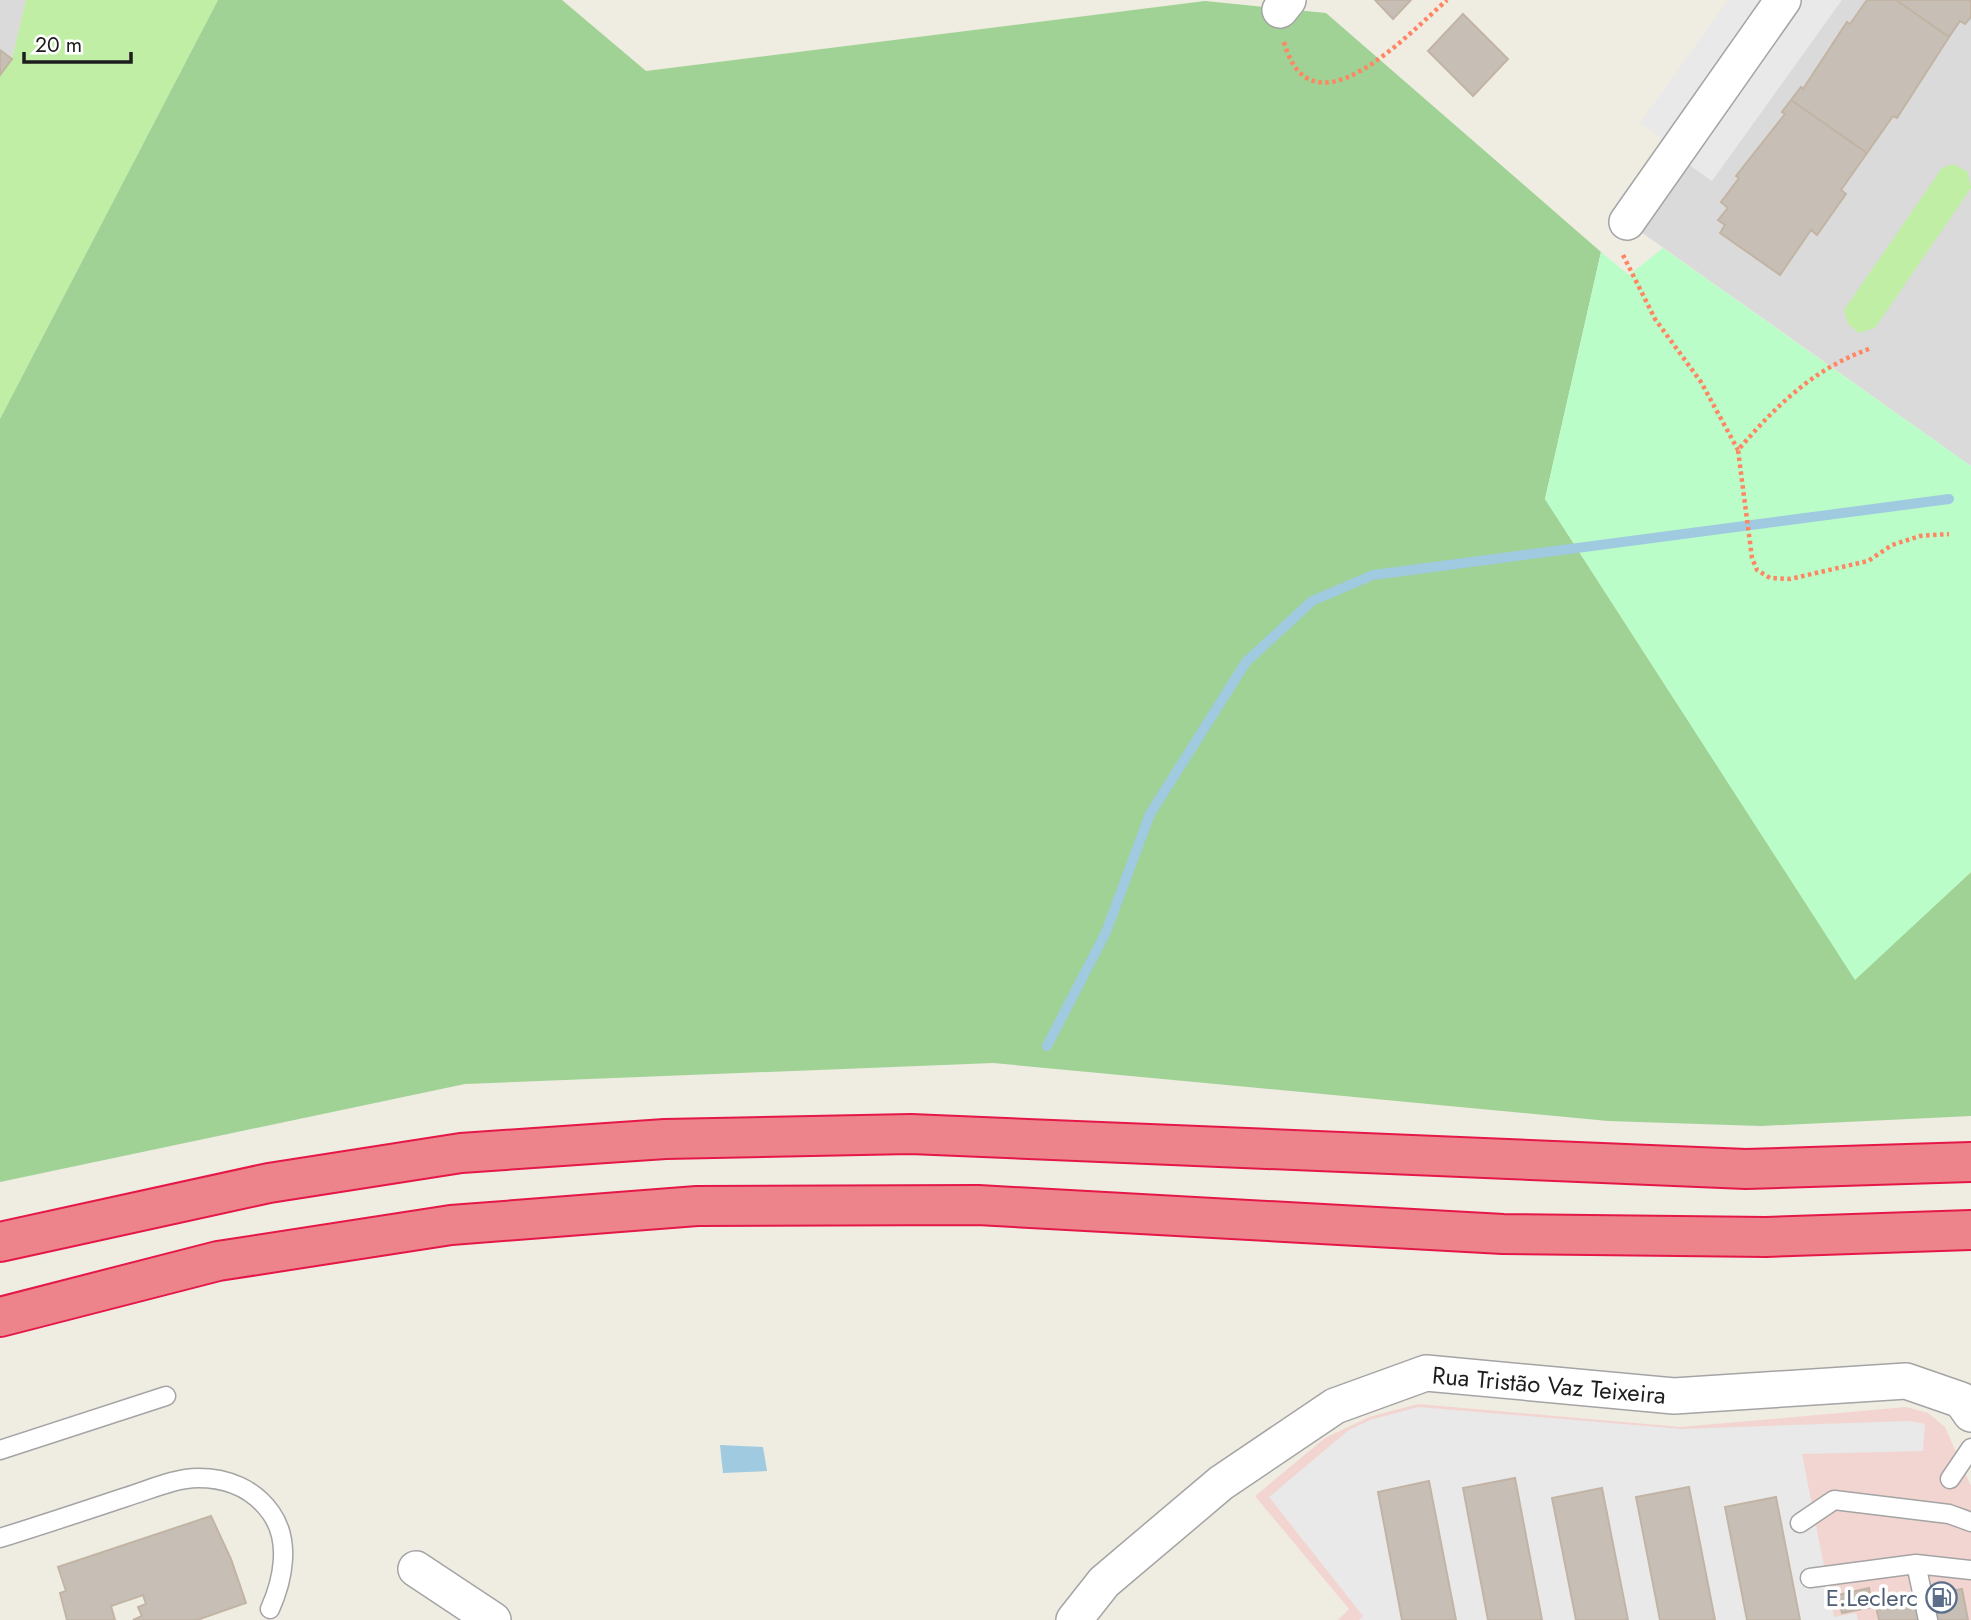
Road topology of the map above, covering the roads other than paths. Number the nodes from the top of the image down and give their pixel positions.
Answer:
1 (1783, 0) edge
2 (1624, 236) road end
3 (1971, 1162) edge
4 (1971, 1230) edge
5 (0, 1242) edge
6 (0, 1317) edge
7 (166, 1396) dead end
8 (1971, 1414) edge
9 (1971, 1448) edge
10 (0, 1450) edge
11 (1971, 1477) edge
12 (1971, 1510) edge
13 (1949, 1514) junction
14 (1971, 1522) edge
15 (1800, 1523) dead end
16 (0, 1538) edge
17 (1916, 1564) junction
18 (416, 1569) dead end
19 (1971, 1570) edge
20 (1810, 1577) dead end
21 (270, 1609) dead end
22 (493, 1620) edge
23 (1074, 1620) edge
24 (1928, 1620) edge

1 - 2 street
3 - 5 highway
4 - 6 highway
7 - 10 lane
8 - 23 street, Rua Tristão Vaz Teixeira
9 - 11 lane
12 - 13 lane
13 - 14 lane
13 - 15 lane
16 - 21 lane
17 - 19 lane
17 - 20 lane
17 - 24 lane
18 - 22 street

